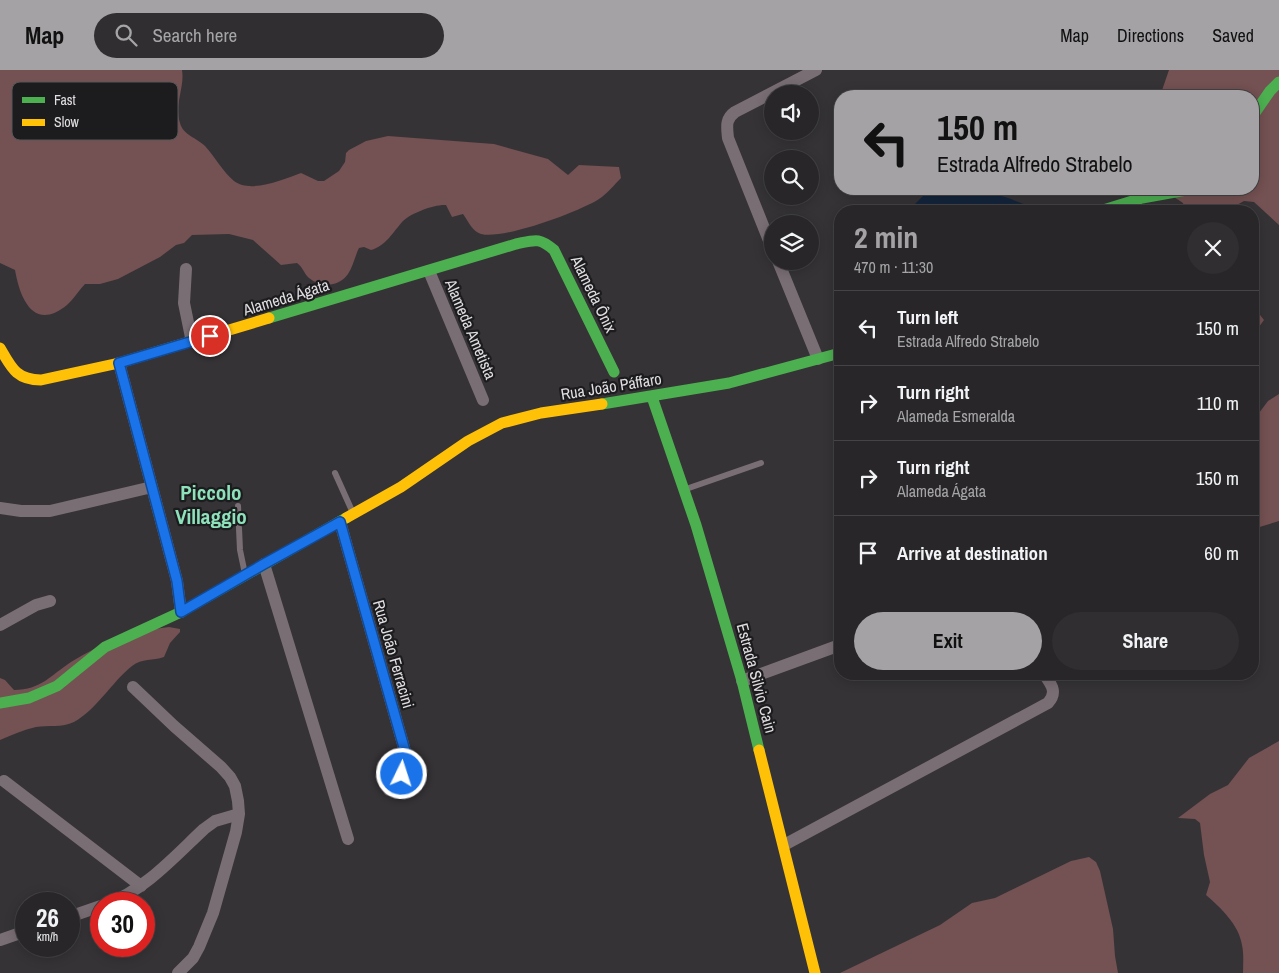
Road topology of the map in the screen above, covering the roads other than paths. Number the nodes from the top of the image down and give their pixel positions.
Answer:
1 (816, 70) edge
2 (1279, 82) edge
3 (1259, 107) edge
4 (1159, 195) edge
5 (1119, 205) edge
6 (764, 228) edge
7 (536, 240) joint
8 (186, 269) dead end
9 (782, 270) edge
10 (429, 271) junction
11 (192, 342) junction
12 (0, 348) edge
13 (834, 355) edge
14 (818, 359) junction
15 (119, 363) junction
16 (614, 372) dead end
17 (652, 397) junction
18 (483, 400) dead end
19 (761, 464) dead end
20 (335, 474) dead end
21 (152, 487) junction
22 (685, 489) junction
23 (238, 506) dead end
24 (0, 508) edge
25 (354, 514) junction
26 (340, 522) junction
27 (264, 564) junction
28 (246, 575) junction
29 (50, 601) dead end
30 (181, 612) junction
31 (0, 625) edge
32 (834, 647) edge
33 (1048, 680) edge
34 (742, 681) junction
35 (133, 688) dead end
36 (0, 703) edge
37 (4, 781) dead end
38 (389, 790) dead end
39 (239, 814) junction
40 (348, 839) dead end
41 (784, 845) junction
42 (141, 886) junction
43 (131, 892) edge
44 (15, 935) edge
45 (0, 940) edge
46 (178, 973) edge
47 (815, 973) edge

1 - 6 street
2 - 3 street
4 - 5 street
7 - 10 street, Alameda Ágata
7 - 16 street, Alameda Ônix
8 - 11 street
9 - 14 street
10 - 11 street, Alameda Ágata
10 - 18 street, Alameda Ametista
11 - 15 street, Alameda Ágata
12 - 15 street, Alameda Ágata
13 - 14 street, Rua João Páffaro
14 - 17 street, Rua João Páffaro
15 - 21 street
17 - 22 street, Estrada Silvio Cain
17 - 25 street, Rua João Páffaro
19 - 22 lane
20 - 25 lane
21 - 24 street
21 - 30 street
22 - 34 street, Estrada Silvio Cain
23 - 28 lane
25 - 26 street, Rua João Páffaro
26 - 27 street, Rua João Páffaro
26 - 38 street, Rua João Ferracini
27 - 28 street, Rua João Páffaro
27 - 40 street
28 - 30 street, Rua João Páffaro
29 - 31 street
30 - 36 street, Rua João Páffaro
32 - 34 street
33 - 41 street
34 - 41 street, Estrada Silvio Cain
35 - 39 street
37 - 42 street
39 - 42 street
39 - 46 street
41 - 47 street, Estrada Silvio Cain
42 - 43 street
44 - 45 street

